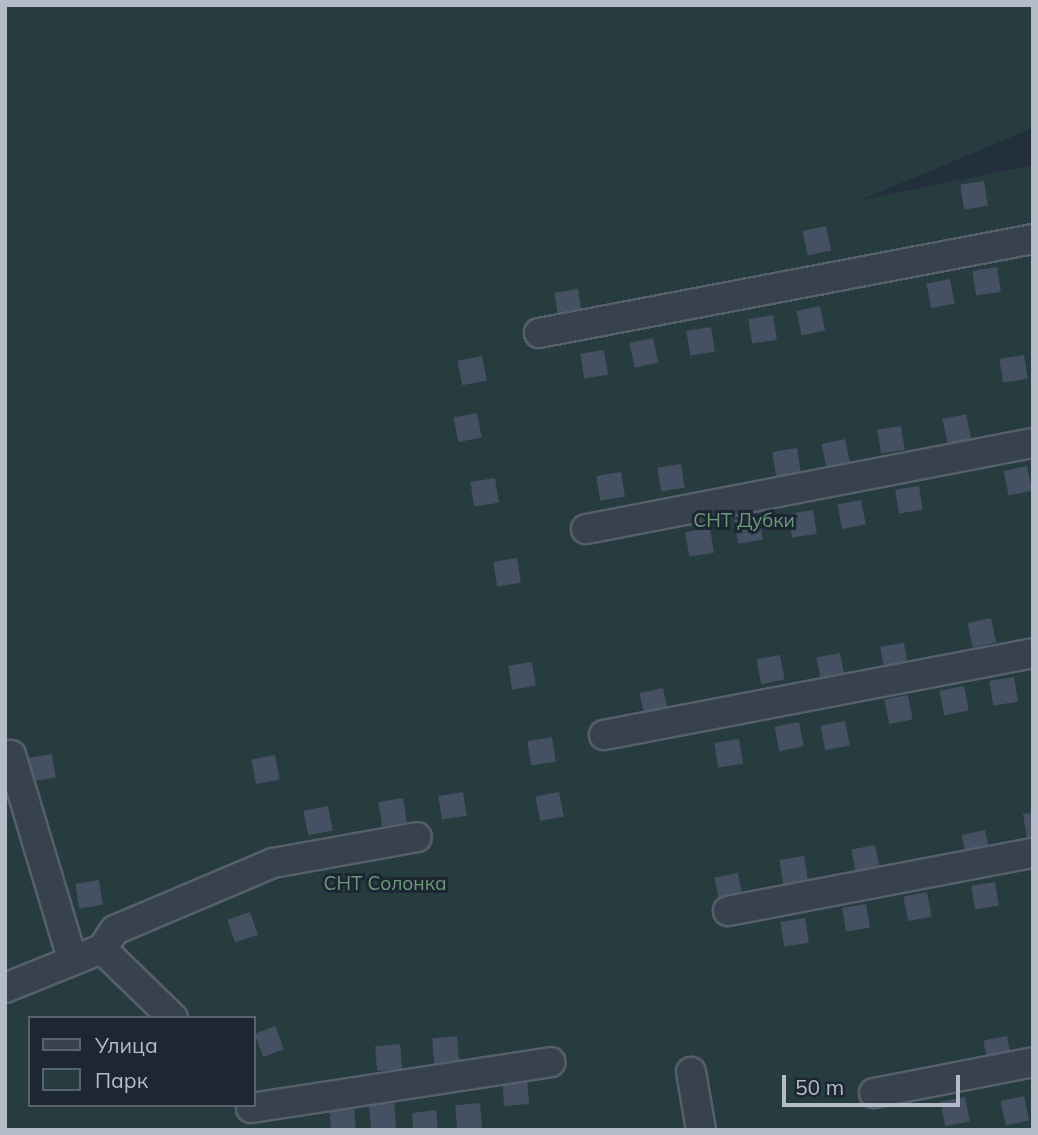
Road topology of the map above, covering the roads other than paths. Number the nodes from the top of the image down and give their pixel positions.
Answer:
1 (1033, 239) edge
2 (539, 333) dead end
3 (1033, 443) edge
4 (586, 529) dead end
5 (1033, 653) edge
6 (604, 735) dead end
7 (11, 755) dead end
8 (417, 837) dead end
9 (1033, 853) edge
10 (728, 911) dead end
11 (102, 949) junction
12 (72, 958) junction
13 (5, 988) edge
14 (171, 1016) edge
15 (550, 1062) dead end
16 (1033, 1062) edge
17 (691, 1072) dead end
18 (874, 1093) dead end
19 (252, 1115) edge
20 (701, 1130) edge

1 - 2 street
3 - 4 street
5 - 6 street
7 - 12 street
8 - 11 street
9 - 10 street
11 - 12 street
11 - 14 street
12 - 13 street
15 - 19 street
16 - 18 street
17 - 20 street

